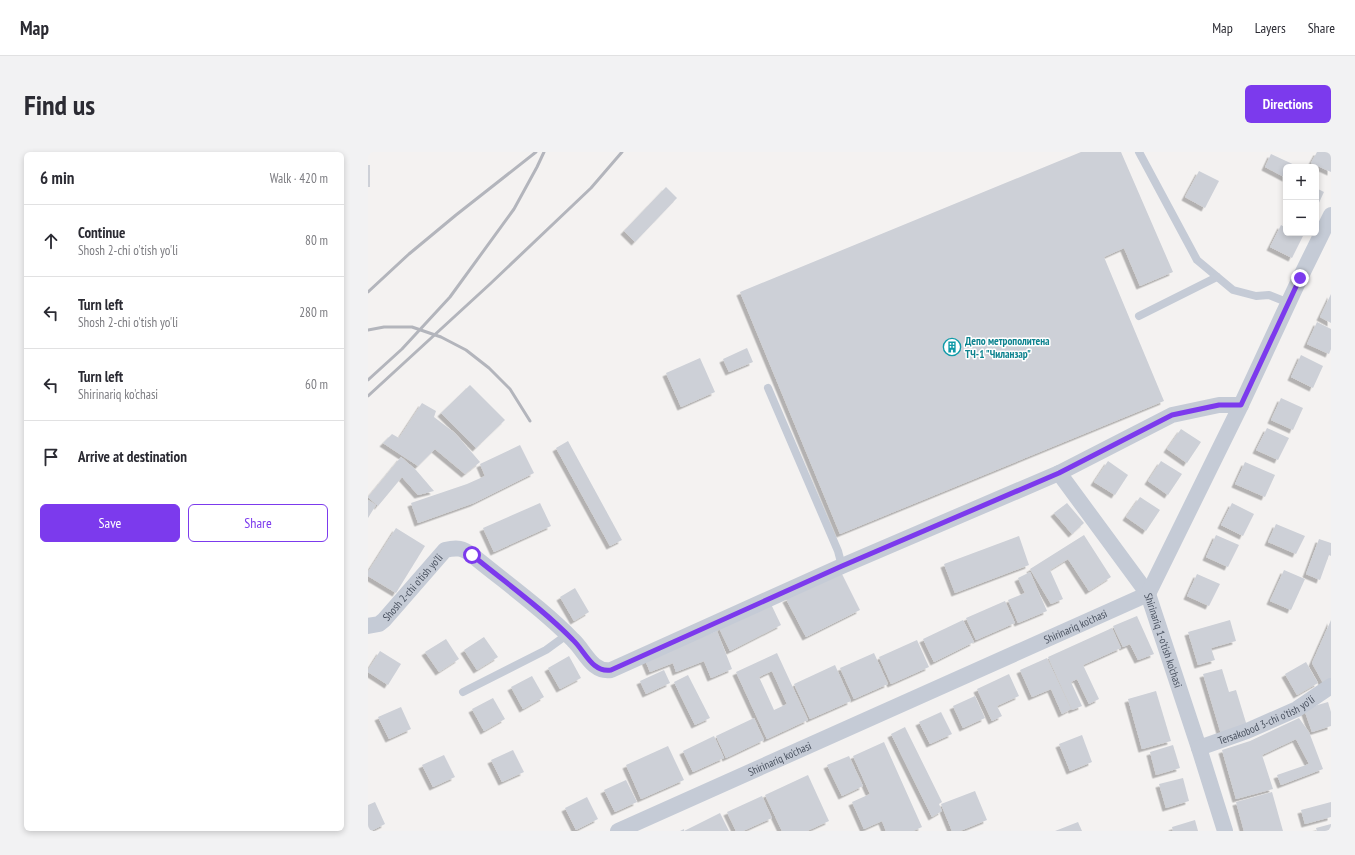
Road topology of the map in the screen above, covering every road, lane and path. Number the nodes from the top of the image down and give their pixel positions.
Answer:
1 (1139, 152) edge
2 (1331, 215) edge
3 (1217, 277) junction
4 (1289, 303) junction
5 (1139, 316) dead end
6 (768, 388) dead end
7 (1241, 405) junction
8 (1059, 473) junction
9 (842, 566) junction
10 (1148, 594) junction
11 (368, 626) edge
12 (568, 634) junction
13 (1331, 686) edge
14 (463, 692) dead end
15 (1199, 748) junction
16 (618, 831) edge
17 (1225, 831) edge

1 - 3 lane
2 - 4 street
3 - 4 lane
3 - 5 lane
4 - 7 street
6 - 9 lane
7 - 8 street, Shosh 2-chi o'tish yo'li
7 - 10 street
8 - 9 street, Shosh 2-chi o'tish yo'li
8 - 10 street, Shirinariq 1-o'tish ko'chasi
9 - 12 street, Shosh 2-chi o'tish yo'li
10 - 15 street, Shirinariq 1-o'tish ko'chasi
10 - 16 street, Shirinariq ko'chasi
11 - 12 street, Shosh 2-chi o'tish yo'li
12 - 14 lane
13 - 15 street, Tersakobod 3-chi o'tish yo'li
15 - 17 street, Shirinariq 1-o'tish ko'chasi

